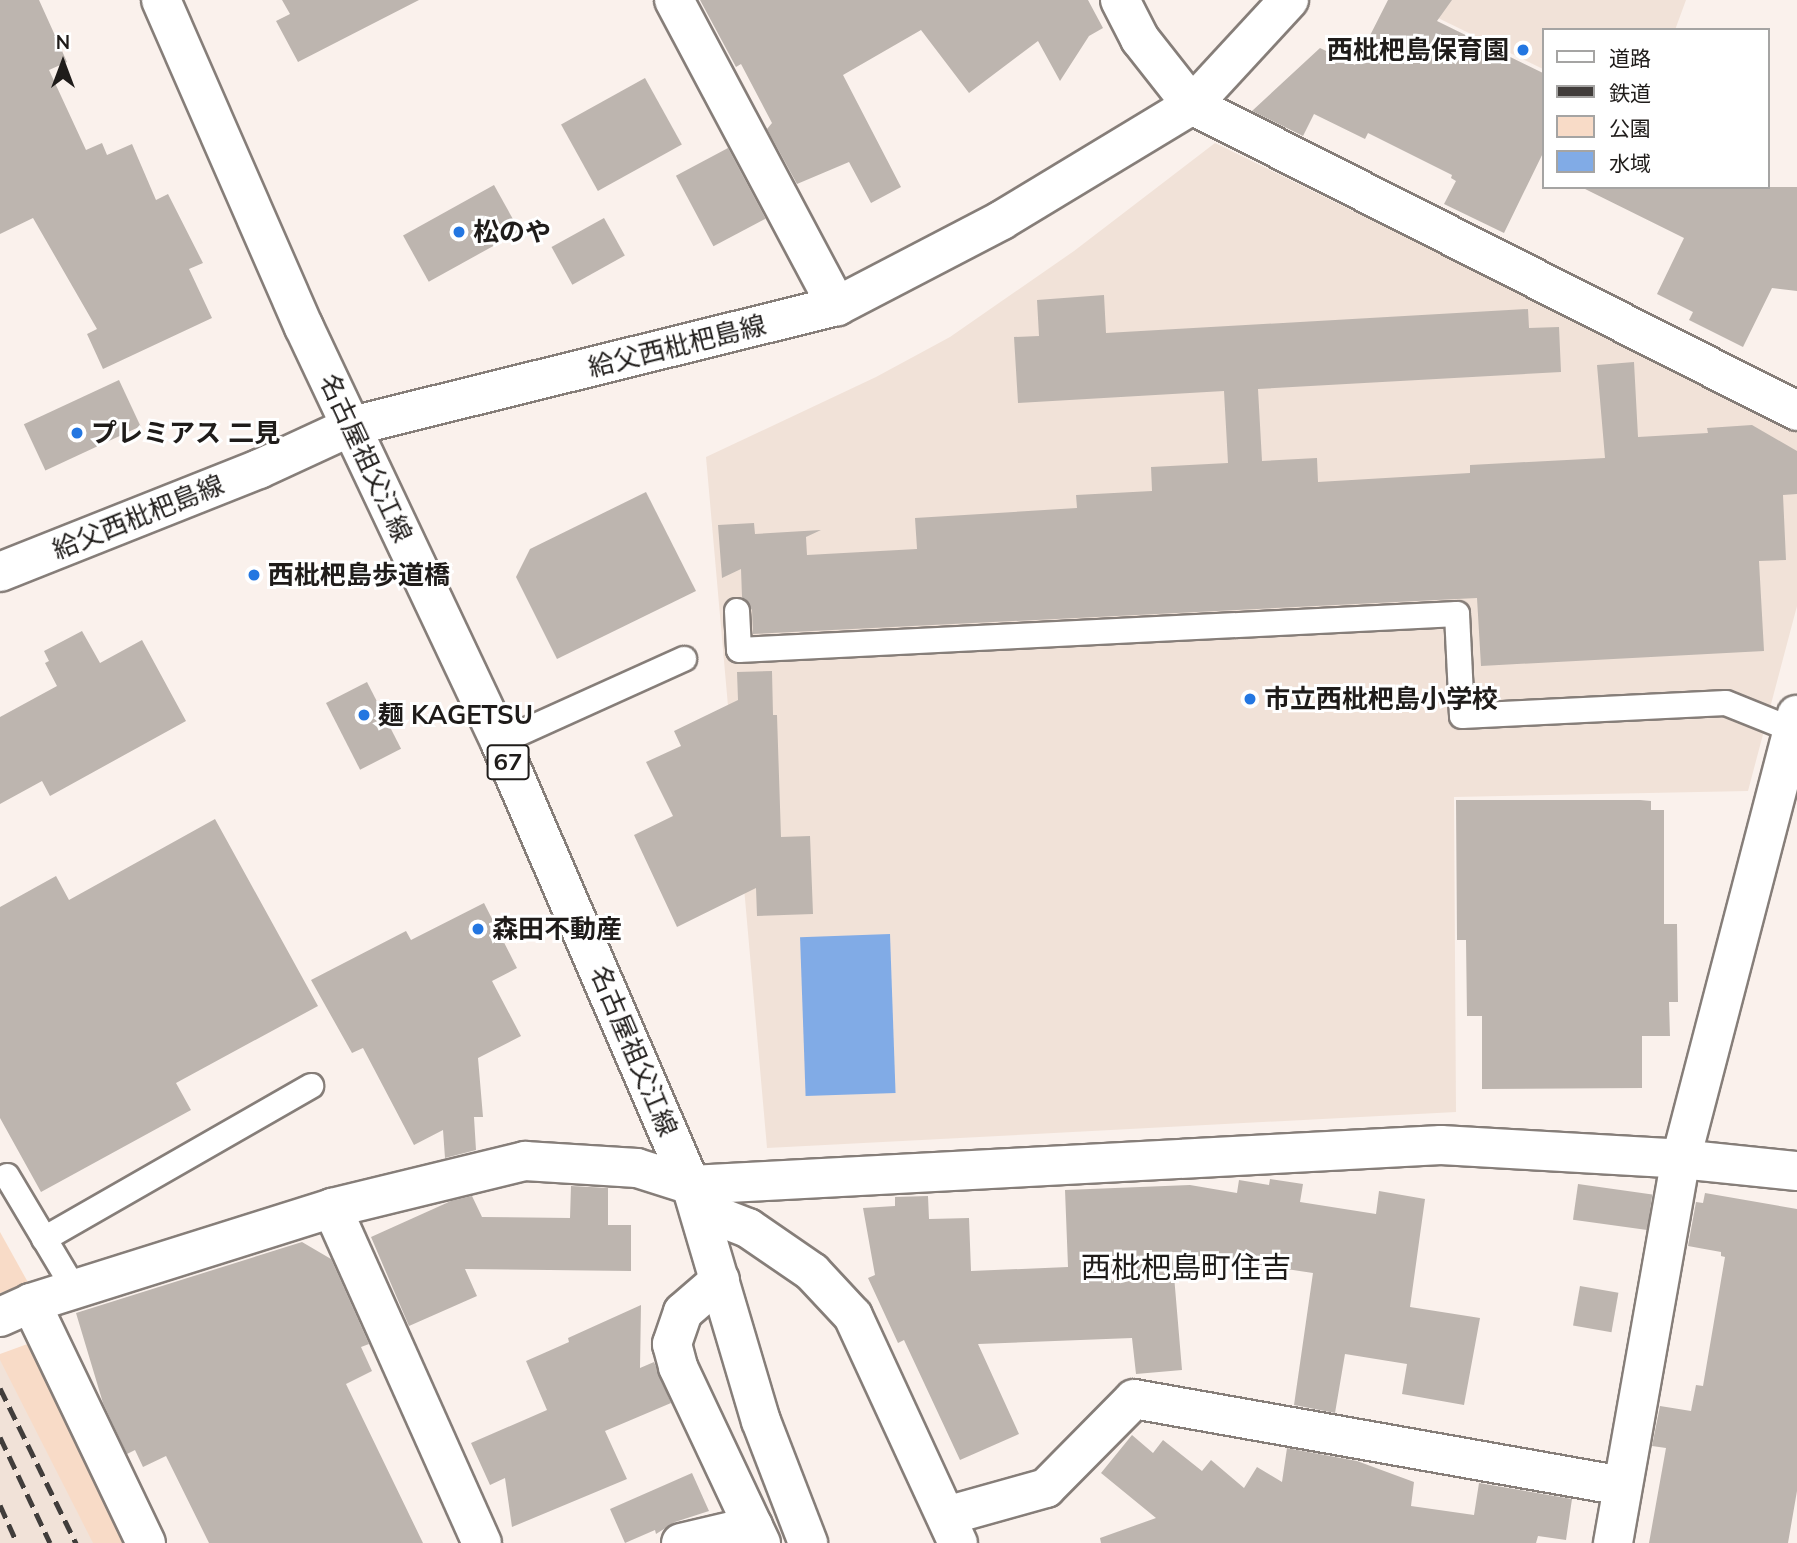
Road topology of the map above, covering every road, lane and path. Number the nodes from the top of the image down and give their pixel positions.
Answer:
1 (161, 0) edge
2 (674, 0) edge
3 (1120, 0) edge
4 (1289, 0) edge
5 (1192, 105) junction
6 (837, 306) junction
7 (1797, 411) edge
8 (352, 426) junction
9 (0, 572) edge
10 (737, 611) dead end
11 (684, 659) dead end
12 (1795, 723) edge
13 (500, 742) junction
14 (311, 1086) dead end
15 (1681, 1159) junction
16 (1797, 1171) edge
17 (7, 1176) dead end
18 (695, 1197) junction
19 (331, 1208) junction
20 (44, 1239) junction
21 (719, 1280) junction
22 (75, 1290) junction
23 (15, 1310) edge
24 (1622, 1486) junction
25 (952, 1529) edge
26 (757, 1535) edge
27 (146, 1543) edge
28 (482, 1543) edge
29 (681, 1543) edge
30 (808, 1543) edge
31 (1614, 1543) edge

1 - 8 street, 名古屋祖父江線 / 67
2 - 6 street
3 - 5 street
4 - 5 street, 給父西枇杷島線
5 - 6 street, 給父西枇杷島線
5 - 7 street
6 - 8 street, 給父西枇杷島線
8 - 9 street, 給父西枇杷島線
8 - 13 street, 名古屋祖父江線 / 67
10 - 12 lane
11 - 13 lane
12 - 15 street
13 - 18 street, 名古屋祖父江線 / 67
14 - 20 lane
15 - 16 street
15 - 18 street
15 - 24 street
17 - 20 lane
18 - 19 street
18 - 21 street, 名古屋祖父江線 / 67
18 - 25 street
19 - 22 street
19 - 28 street
20 - 22 lane
21 - 26 street
21 - 30 street, 名古屋祖父江線 / 67
22 - 23 street
23 - 27 street
24 - 25 street
24 - 31 street
26 - 29 street

